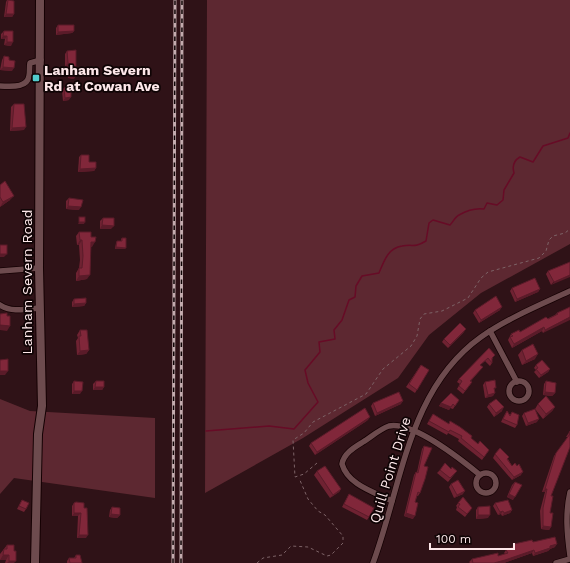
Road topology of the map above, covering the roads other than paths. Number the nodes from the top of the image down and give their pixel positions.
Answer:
1 (40, 0) edge
2 (41, 60) junction
3 (0, 86) edge
4 (39, 268) junction
5 (0, 271) edge
6 (570, 291) edge
7 (0, 305) edge
8 (40, 308) junction
9 (490, 331) junction
10 (517, 382) dead end
11 (413, 431) junction
12 (480, 475) dead end
13 (570, 492) edge
14 (392, 500) junction
15 (570, 558) edge
16 (35, 563) edge
17 (373, 563) edge
18 (556, 563) edge

1 - 2 main road, Lanham Severn Road
2 - 3 street
2 - 4 main road, Lanham Severn Road
4 - 5 street
4 - 8 main road, Lanham Severn Road
6 - 9 street, Quill Point Drive
7 - 8 street
8 - 16 main road, Lanham Severn Road
9 - 10 street
9 - 11 street, Quill Point Drive
11 - 12 street
11 - 14 street, Quill Point Drive
11 - 14 street
13 - 15 street
14 - 17 street, Quill Point Drive
15 - 18 street

